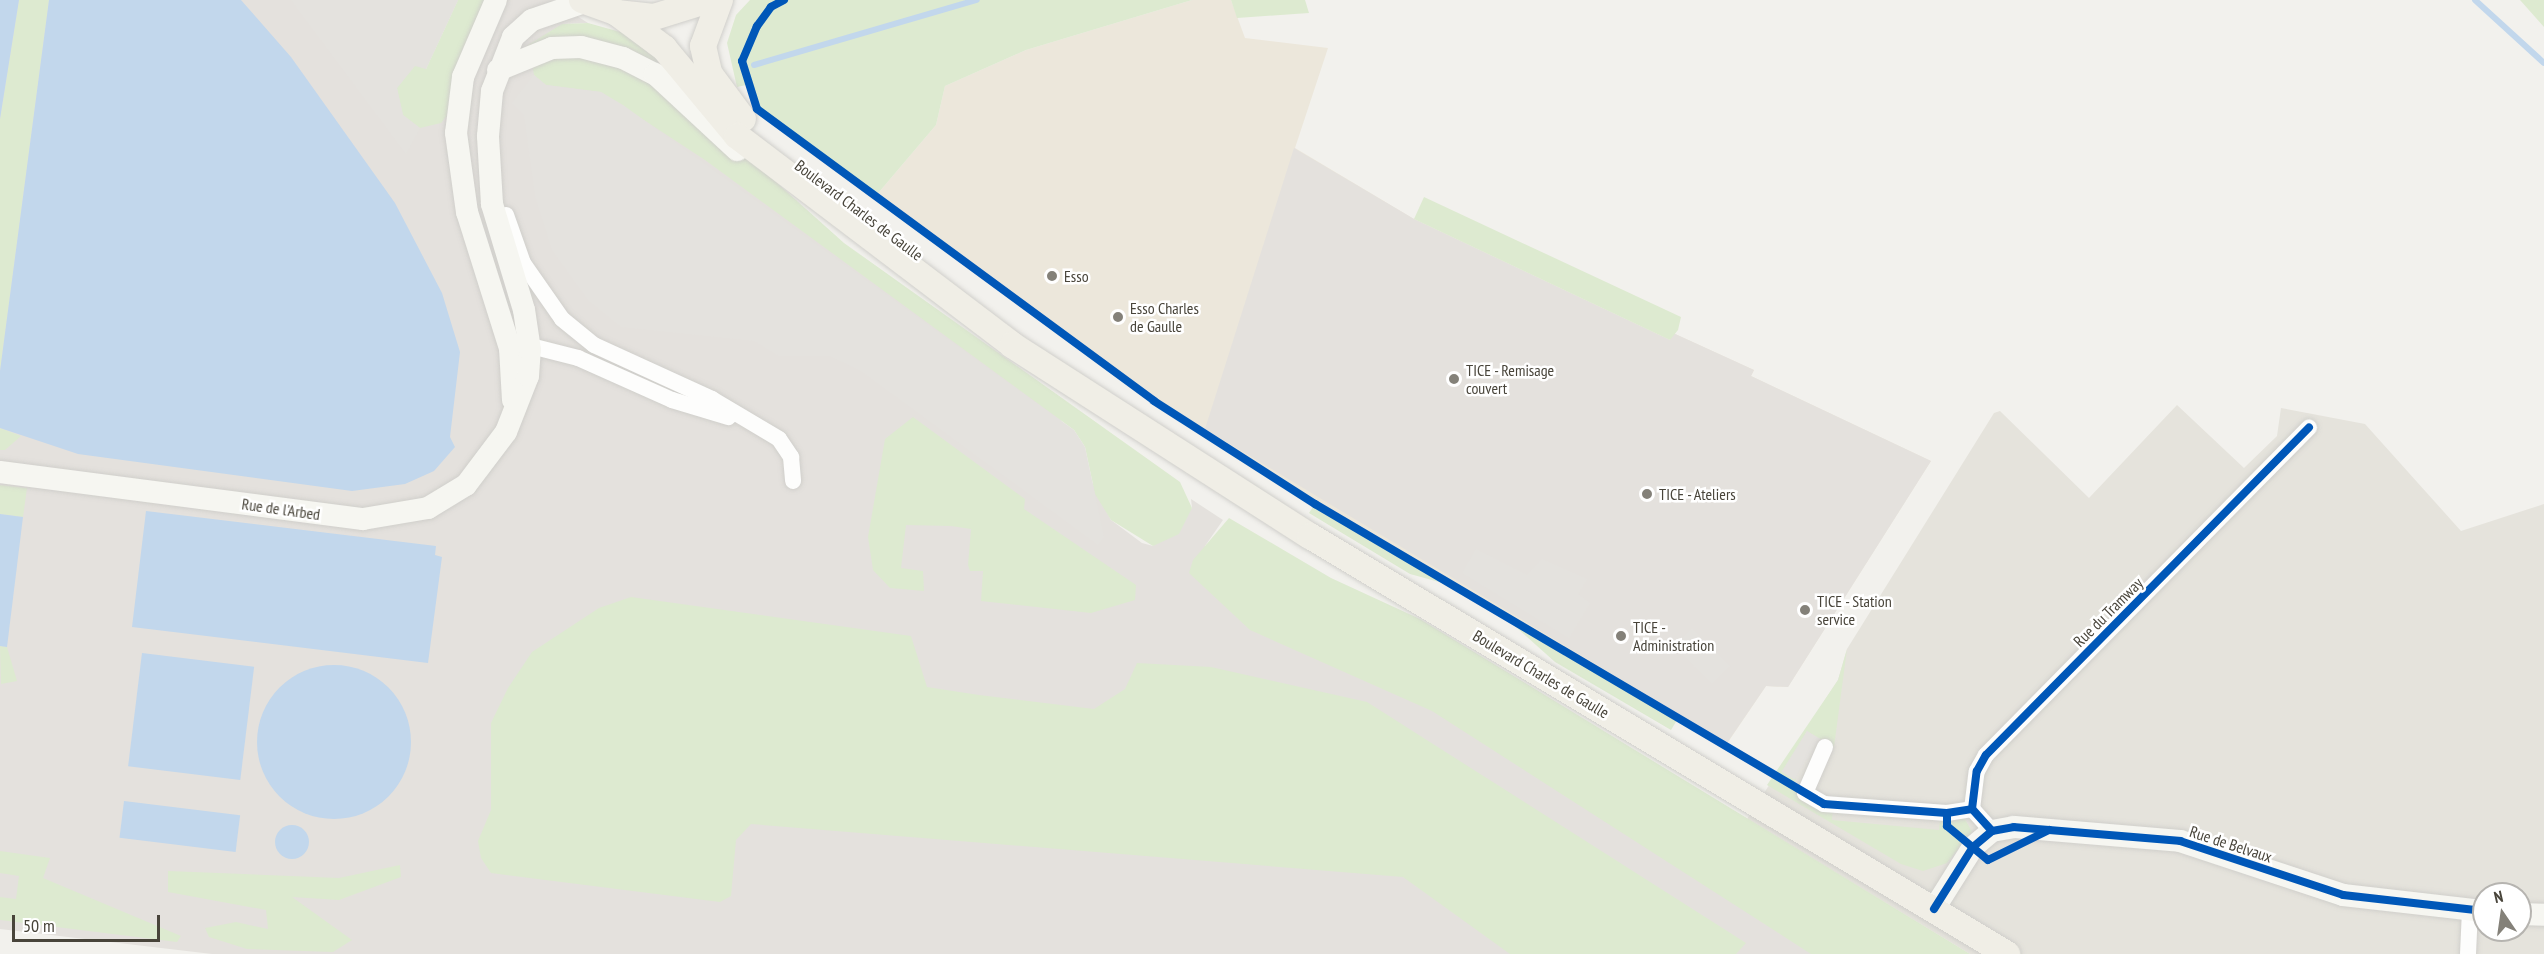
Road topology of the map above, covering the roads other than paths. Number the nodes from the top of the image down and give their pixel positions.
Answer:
1 (496, 0) edge
2 (709, 0) edge
3 (720, 0) edge
4 (584, 1) edge
5 (617, 13) junction
6 (498, 70) junction
7 (489, 169) junction
8 (461, 177) junction
9 (814, 197) junction
10 (530, 350) junction
11 (1080, 385) junction
12 (513, 411) junction
13 (761, 427) junction
14 (2309, 428) dead end
15 (0, 472) edge
16 (793, 481) dead end
17 (1825, 747) dead end
18 (1972, 809) junction
19 (1992, 831) junction
20 (1934, 909) junction
21 (2472, 910) edge
22 (2472, 935) edge
23 (2007, 954) edge
24 (2468, 954) edge

1 - 8 main road, Rue de l'Arbed
2 - 5 main road
3 - 11 main road, Boulevard Charles de Gaulle
4 - 5 main road
4 - 6 main road, Rue de l'Arbed
5 - 9 main road, Boulevard Charles de Gaulle
6 - 7 main road, Rue de l'Arbed
6 - 9 main road, Boulevard Charles de Gaulle
7 - 10 main road, Rue de l'Arbed
7 - 13 street
8 - 10 street
8 - 12 main road, Rue de l'Arbed
9 - 11 main road, Boulevard Charles de Gaulle
10 - 12 main road, Rue de l'Arbed
10 - 13 street
11 - 20 main road, Boulevard Charles de Gaulle
12 - 15 main road, Rue de l'Arbed
13 - 16 street
14 - 18 street, Rue du Tramway
17 - 18 street
18 - 19 street
19 - 20 main road
19 - 21 main road, Rue de Belvaux
20 - 23 main road, Boulevard Charles de Gaulle
22 - 24 street

